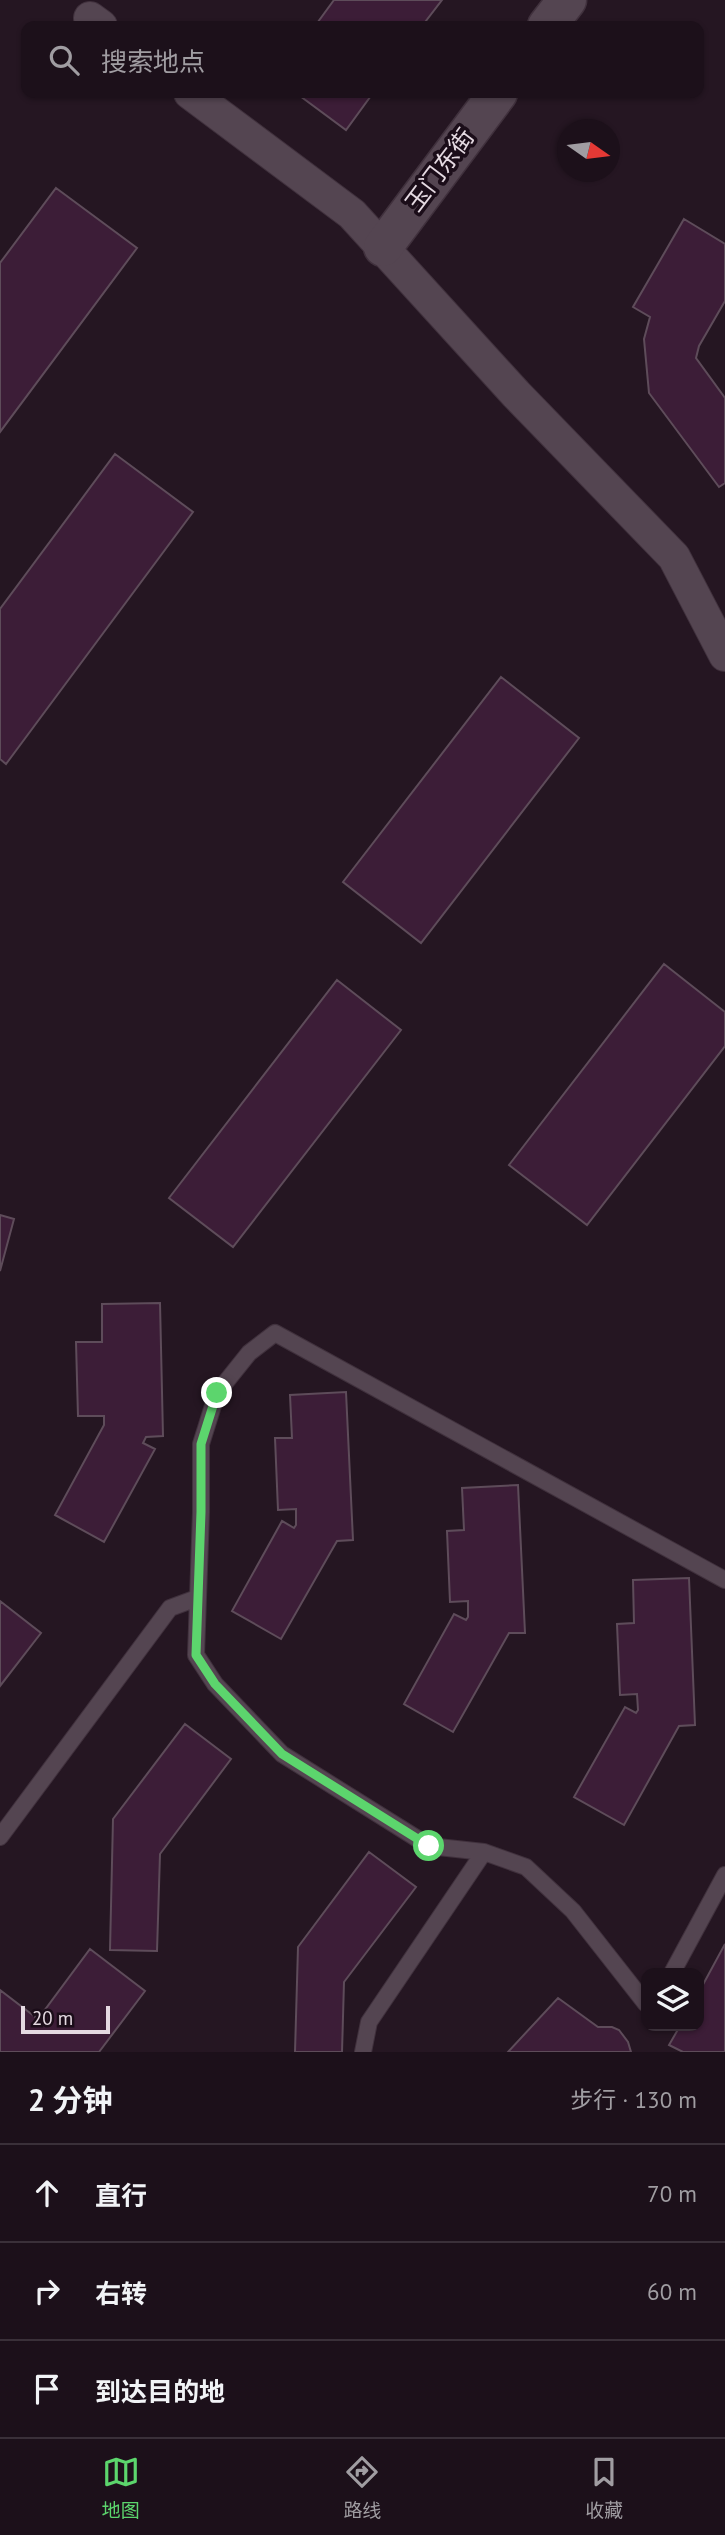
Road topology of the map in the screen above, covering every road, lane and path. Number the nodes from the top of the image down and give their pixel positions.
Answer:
1 (567, 0) edge
2 (551, 21) edge
3 (197, 98) edge
4 (494, 98) edge
5 (383, 247) junction
6 (725, 655) edge
7 (725, 1580) edge
8 (197, 1598) junction
9 (0, 1837) edge
10 (484, 1852) junction
11 (725, 1875) edge
12 (675, 1968) edge
13 (641, 1998) edge
14 (363, 2052) edge

1 - 2 street
3 - 5 street
4 - 5 street, 玉门东街
5 - 6 street
7 - 8 lane
8 - 9 lane
8 - 10 lane
10 - 13 lane
10 - 14 lane
11 - 12 lane

